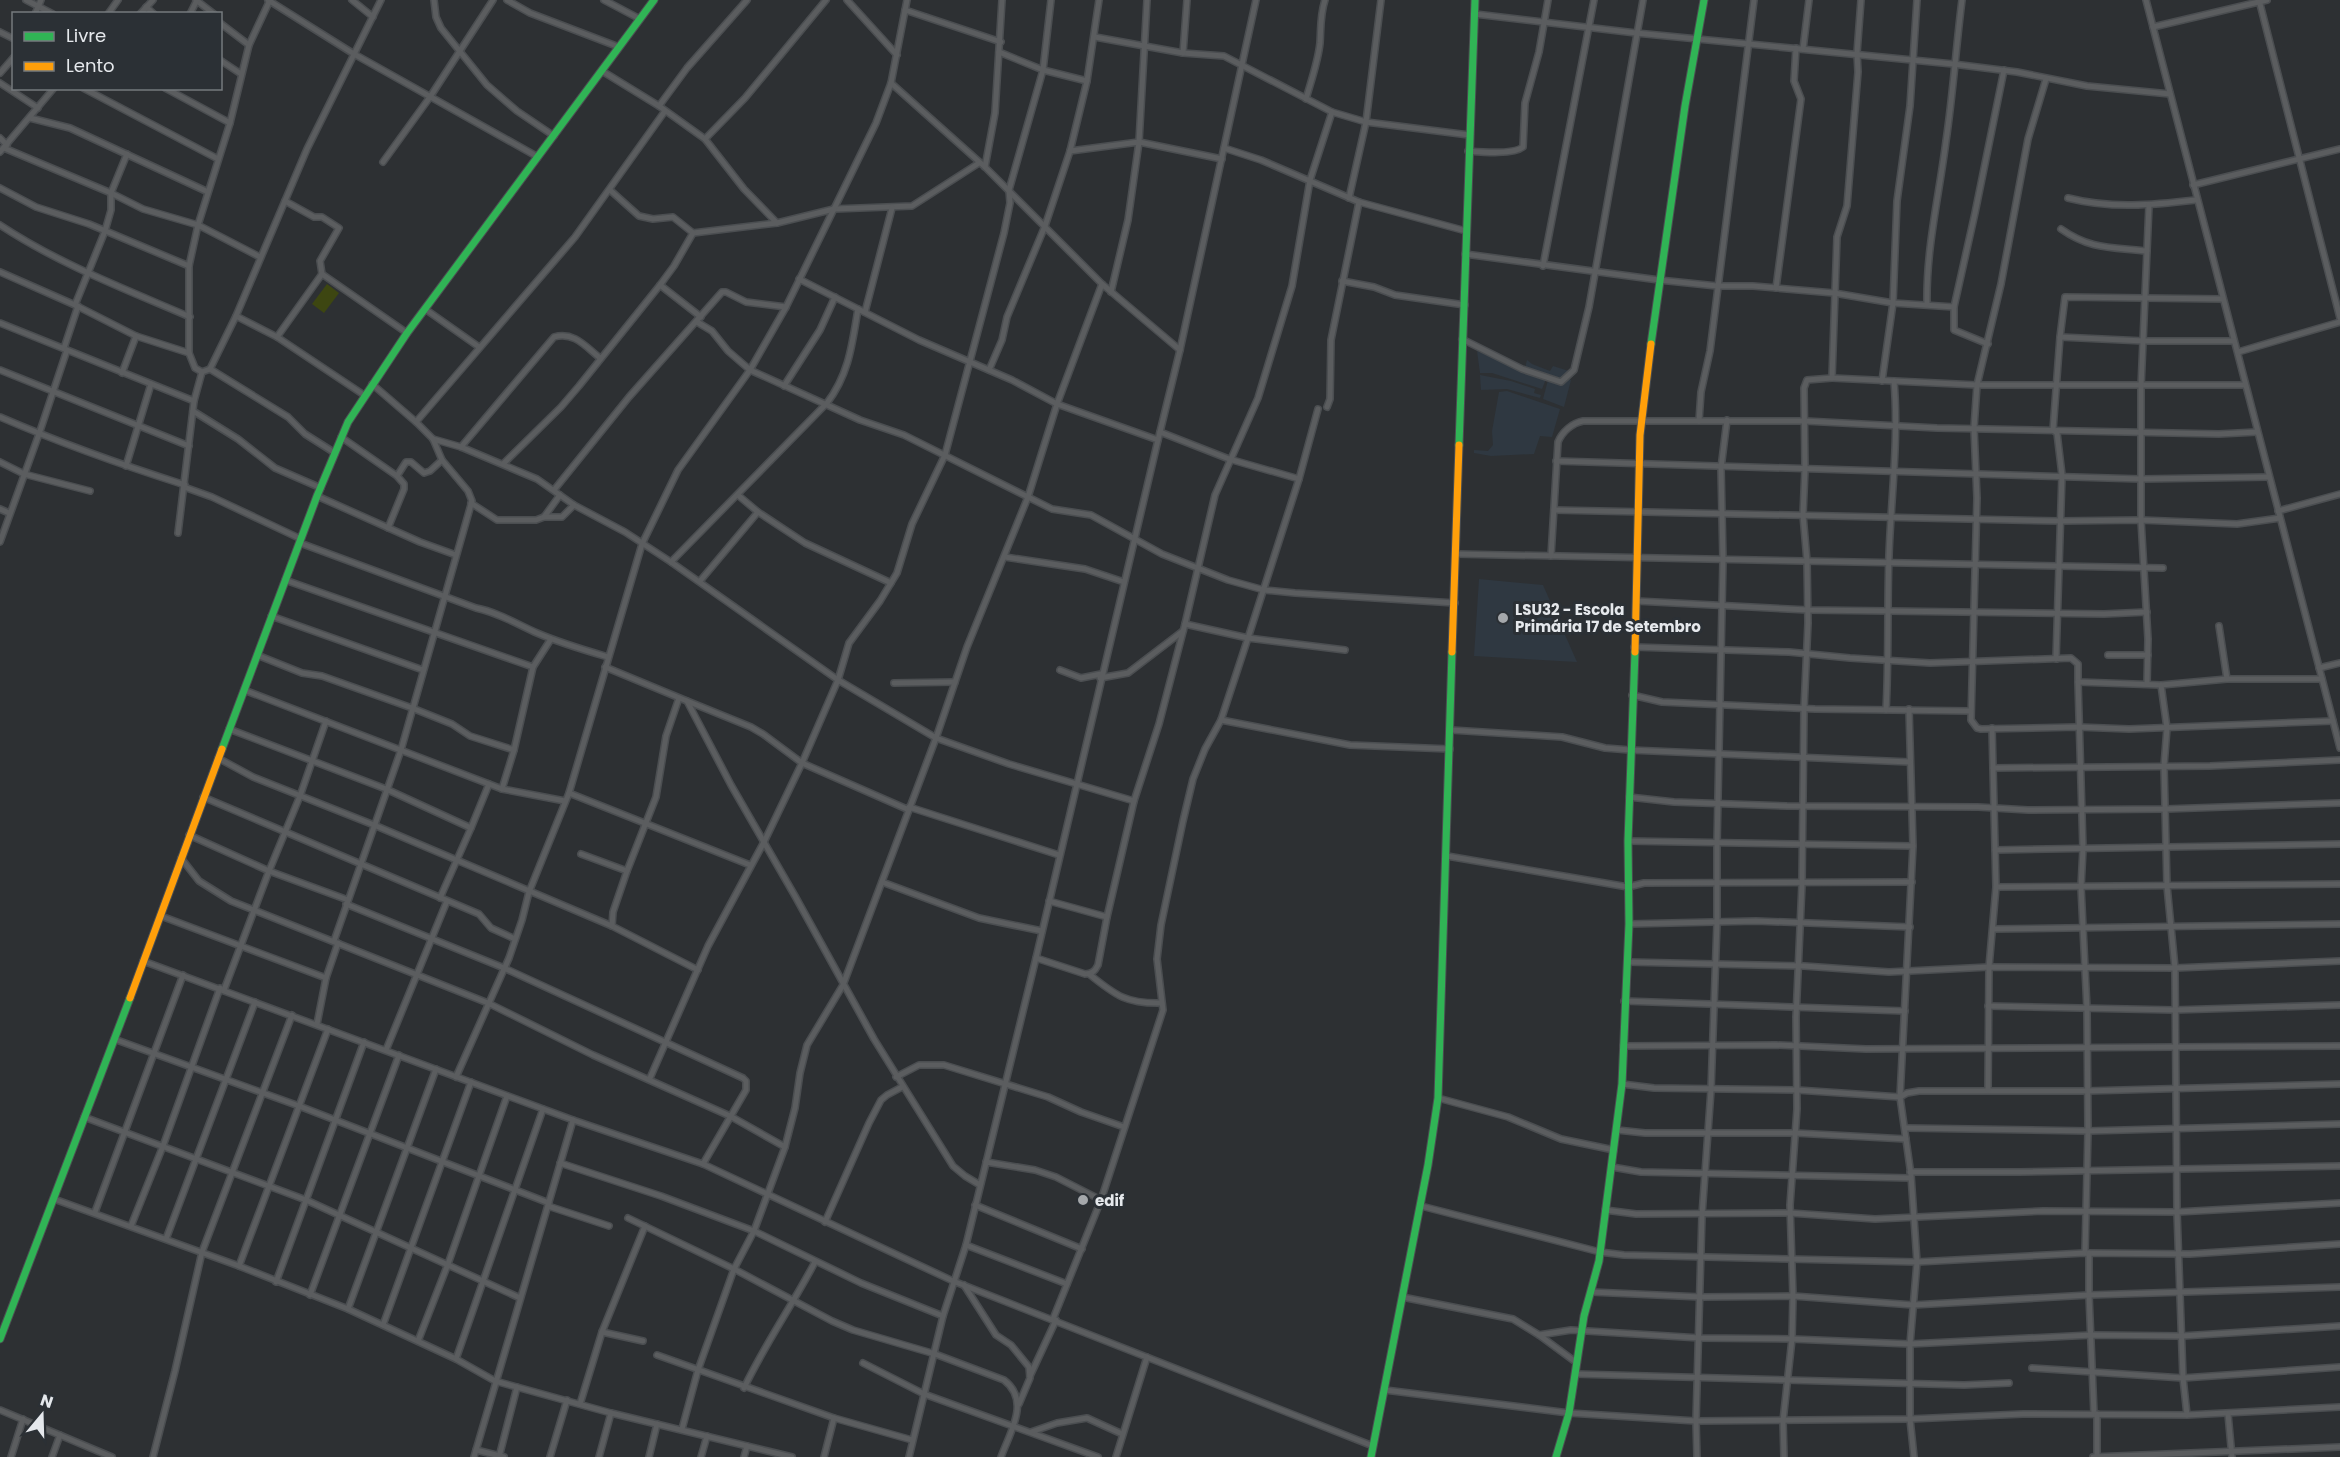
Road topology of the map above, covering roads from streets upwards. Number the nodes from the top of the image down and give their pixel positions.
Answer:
1 (26, 0) edge
2 (153, 0) edge
3 (197, 0) edge
4 (269, 0) edge
5 (352, 0) edge
6 (381, 0) edge
7 (434, 0) edge
8 (493, 0) edge
9 (507, 0) edge
10 (604, 0) edge
11 (654, 0) edge
12 (747, 0) edge
13 (826, 0) edge
14 (847, 0) edge
15 (907, 0) edge
16 (1002, 0) edge
17 (1051, 0) edge
18 (1099, 0) edge
19 (1147, 0) edge
20 (1187, 0) edge
21 (1256, 0) edge
22 (1325, 0) edge
23 (1381, 0) edge
24 (1475, 0) edge
25 (1548, 0) edge
26 (1594, 0) edge
27 (1643, 0) edge
28 (1704, 0) edge
29 (1754, 0) edge
30 (1809, 0) edge
31 (1861, 0) edge
32 (1917, 0) edge
33 (1962, 0) edge
34 (2146, 0) edge
35 (2267, 0) edge
36 (2259, 1) edge
37 (40, 2) edge
38 (146, 8) junction
39 (905, 10) junction
40 (142, 12) edge
41 (151, 12) edge
42 (212, 12) edge
43 (1475, 14) junction
44 (373, 17) junction
45 (640, 19) junction
46 (1544, 22) junction
47 (222, 25) edge
48 (2153, 27) junction
49 (1589, 28) junction
50 (1636, 33) junction
51 (1095, 37) junction
52 (1698, 39) junction
53 (1000, 42) junction
54 (1748, 44) junction
55 (249, 45) junction
56 (619, 47) junction
57 (1145, 47) junction
58 (1796, 48) junction
59 (1803, 49) junction
60 (460, 51) junction
61 (999, 52) junction
62 (1183, 53) junction
63 (1857, 53) junction
64 (354, 54) junction
65 (897, 55) junction
66 (12, 59) edge
67 (1912, 60) junction
68 (222, 61) edge
69 (1953, 64) junction
70 (1242, 65) junction
71 (1043, 70) junction
72 (2004, 70) junction
73 (602, 71) junction
74 (0, 73) edge
75 (241, 74) junction
76 (2046, 79) junction
77 (1087, 81) junction
78 (0, 83) edge
79 (891, 83) junction
80 (52, 90) edge
81 (87, 90) edge
82 (169, 90) edge
83 (2170, 94) junction
84 (430, 97) junction
85 (1306, 99) junction
86 (659, 106) junction
87 (38, 108) junction
88 (665, 111) junction
89 (1332, 112) junction
90 (30, 118) junction
91 (1366, 122) junction
92 (230, 123) junction
93 (1469, 135) junction
94 (554, 136) junction
95 (0, 138) edge
96 (705, 139) junction
97 (1138, 142) junction
98 (4, 148) edge
99 (1224, 148) junction
100 (2340, 149) edge
101 (1070, 151) junction
102 (1468, 151) junction
103 (127, 154) junction
104 (538, 157) junction
105 (218, 159) junction
106 (1222, 159) junction
107 (2300, 159) junction
108 (383, 162) dead end
109 (979, 163) junction
110 (985, 167) junction
111 (1310, 180) junction
112 (2193, 185) junction
113 (0, 188) edge
114 (610, 189) junction
115 (1010, 190) junction
116 (208, 192) junction
117 (111, 193) junction
118 (1349, 198) junction
119 (2068, 198) dead end
120 (2196, 200) junction
121 (285, 201) junction
122 (1359, 202) junction
123 (2149, 205) junction
124 (892, 208) junction
125 (834, 209) junction
126 (777, 223) junction
127 (0, 225) edge
128 (198, 225) junction
129 (1045, 226) junction
130 (2061, 228) dead end
131 (105, 231) junction
132 (1466, 231) junction
133 (693, 233) junction
134 (2147, 251) junction
135 (1465, 255) junction
136 (260, 257) junction
137 (189, 266) junction
138 (1543, 266) junction
139 (0, 272) edge
140 (88, 273) junction
141 (1594, 273) junction
142 (322, 274) junction
143 (799, 279) junction
144 (1659, 280) junction
145 (1342, 281) junction
146 (1102, 284) junction
147 (660, 285) junction
148 (1717, 286) junction
149 (1776, 288) junction
150 (1111, 292) junction
151 (1834, 293) junction
152 (835, 297) junction
153 (2146, 297) junction
154 (2223, 299) junction
155 (1893, 303) junction
156 (1927, 304) junction
157 (76, 305) junction
158 (1465, 305) junction
159 (786, 307) junction
160 (1954, 307) junction
161 (425, 309) junction
162 (858, 309) junction
163 (865, 312) junction
164 (236, 316) junction
165 (190, 317) junction
166 (699, 320) junction
167 (2340, 320) edge
168 (0, 323) edge
169 (407, 333) junction
170 (136, 336) junction
171 (277, 337) junction
172 (2060, 337) junction
173 (1462, 339) junction
174 (2144, 341) junction
175 (2234, 341) junction
176 (1988, 344) junction
177 (479, 347) junction
178 (65, 349) junction
179 (1180, 350) junction
180 (2238, 352) junction
181 (189, 353) junction
182 (600, 358) junction
183 (968, 362) junction
184 (210, 369) junction
185 (0, 370) edge
186 (750, 370) junction
187 (989, 370) junction
188 (202, 372) junction
189 (122, 373) junction
190 (1832, 378) junction
191 (1882, 381) junction
192 (1894, 381) junction
193 (151, 384) junction
194 (372, 384) junction
195 (1977, 385) junction
196 (2244, 385) junction
197 (784, 386) junction
198 (2057, 386) junction
199 (2141, 387) junction
200 (52, 391) junction
201 (364, 395) junction
202 (194, 401) junction
203 (827, 404) junction
204 (1057, 404) junction
205 (1327, 407) dead end
206 (1318, 409) dead end
207 (193, 411) junction
208 (0, 417) edge
209 (1727, 420) junction
210 (1641, 421) junction
211 (1699, 421) junction
212 (1804, 421) junction
213 (416, 422) junction
214 (138, 426) junction
215 (1894, 426) junction
216 (1974, 428) junction
217 (2053, 430) junction
218 (1160, 432) junction
219 (2142, 432) junction
220 (2257, 432) junction
221 (39, 434) junction
222 (341, 437) junction
223 (433, 439) junction
224 (1158, 440) junction
225 (189, 446) junction
226 (461, 447) junction
227 (334, 453) junction
228 (945, 455) junction
229 (1229, 459) junction
230 (442, 460) junction
231 (1556, 461) junction
232 (0, 462) edge
233 (503, 464) junction
234 (1639, 465) junction
235 (126, 466) junction
236 (1721, 468) junction
237 (1805, 469) junction
238 (1893, 470) junction
239 (1976, 473) junction
240 (24, 474) junction
241 (2062, 475) junction
242 (397, 476) junction
243 (2269, 477) junction
244 (1299, 479) junction
245 (2142, 479) junction
246 (184, 486) junction
247 (321, 488) junction
248 (554, 490) junction
249 (90, 491) dead end
250 (2340, 494) edge
251 (560, 495) junction
252 (317, 496) junction
253 (739, 496) junction
254 (1028, 497) junction
255 (471, 504) junction
256 (574, 505) junction
257 (0, 509) edge
258 (1554, 510) junction
259 (1639, 511) junction
260 (2278, 511) junction
261 (758, 512) junction
262 (9, 513) junction
263 (1722, 513) junction
264 (1803, 515) junction
265 (544, 517) junction
266 (1890, 517) junction
267 (2280, 518) junction
268 (1976, 519) junction
269 (2141, 520) junction
270 (2060, 521) junction
271 (388, 528) junction
272 (178, 533) dead end
273 (300, 541) junction
274 (1135, 541) junction
275 (0, 542) edge
276 (642, 544) junction
277 (1456, 554) junction
278 (456, 555) junction
279 (1551, 556) junction
280 (1005, 557) junction
281 (1638, 558) junction
282 (1723, 560) junction
283 (1807, 561) junction
284 (671, 562) junction
285 (1889, 562) junction
286 (1974, 564) junction
287 (2058, 564) junction
288 (2145, 567) junction
289 (1199, 568) junction
290 (2163, 568) dead end
291 (285, 580) junction
292 (700, 581) junction
293 (1124, 582) junction
294 (891, 583) junction
295 (1264, 590) junction
296 (445, 596) junction
297 (1636, 601) junction
298 (1455, 603) junction
299 (1722, 605) junction
300 (1808, 610) junction
301 (1889, 611) junction
302 (1973, 611) junction
303 (2147, 612) junction
304 (2057, 614) junction
305 (271, 616) junction
306 (1185, 624) junction
307 (2219, 626) dead end
308 (1183, 631) junction
309 (435, 633) junction
310 (1248, 638) junction
311 (551, 639) junction
312 (1634, 647) junction
313 (1345, 650) dead end
314 (1721, 651) junction
315 (257, 655) junction
316 (1808, 655) junction
317 (2108, 655) dead end
318 (2148, 656) junction
319 (608, 657) junction
320 (2056, 659) junction
321 (1889, 660) junction
322 (1972, 662) junction
323 (2340, 663) edge
324 (533, 667) junction
325 (605, 667) junction
326 (2319, 668) junction
327 (423, 670) junction
328 (1060, 670) dead end
329 (1101, 676) junction
330 (2227, 679) junction
331 (2322, 679) junction
332 (838, 680) junction
333 (955, 682) junction
334 (2078, 682) junction
335 (894, 683) dead end
336 (2147, 684) junction
337 (2161, 685) junction
338 (244, 690) junction
339 (1632, 695) junction
340 (679, 698) junction
341 (687, 701) junction
342 (1720, 705) junction
343 (412, 708) junction
344 (1804, 709) junction
345 (1909, 709) junction
346 (1886, 710) junction
347 (1970, 711) junction
348 (1221, 720) junction
349 (326, 721) junction
350 (2333, 721) junction
351 (2078, 727) junction
352 (1992, 728) junction
353 (2166, 728) junction
354 (228, 729) junction
355 (1451, 730) junction
356 (936, 738) junction
357 (2340, 748) edge
358 (1450, 749) junction
359 (401, 750) junction
360 (514, 750) junction
361 (1630, 750) junction
362 (1720, 754) junction
363 (1803, 757) junction
364 (218, 759) junction
365 (312, 759) junction
366 (2340, 760) edge
367 (1910, 762) junction
368 (802, 763) junction
369 (2164, 766) junction
370 (1993, 768) junction
371 (2080, 769) junction
372 (489, 784) junction
373 (1077, 784) junction
374 (386, 789) junction
375 (502, 789) junction
376 (569, 793) junction
377 (300, 796) junction
378 (203, 797) junction
379 (1629, 797) junction
380 (565, 801) junction
381 (1134, 801) junction
382 (1718, 803) junction
383 (2340, 803) edge
384 (1802, 806) junction
385 (1911, 807) junction
386 (909, 808) junction
387 (1993, 808) junction
388 (2080, 809) junction
389 (2166, 810) junction
390 (646, 823) junction
391 (374, 825) junction
392 (471, 828) junction
393 (285, 834) junction
394 (189, 836) junction
395 (1628, 841) junction
396 (764, 842) junction
397 (1717, 844) junction
398 (2340, 844) edge
399 (1802, 845) junction
400 (1913, 846) junction
401 (2166, 847) junction
402 (2083, 849) junction
403 (1995, 850) junction
404 (581, 854) dead end
405 (1059, 855) junction
406 (1447, 856) junction
407 (181, 857) junction
408 (457, 862) junction
409 (360, 865) junction
410 (750, 865) junction
411 (269, 871) junction
412 (627, 871) junction
413 (882, 882) junction
414 (1912, 882) junction
415 (1718, 884) junction
416 (1802, 884) junction
417 (2340, 884) edge
418 (2167, 886) junction
419 (1628, 887) junction
420 (1996, 887) junction
421 (2081, 887) junction
422 (529, 892) junction
423 (440, 898) junction
424 (447, 901) junction
425 (1049, 901) junction
426 (347, 902) junction
427 (255, 909) junction
428 (160, 916) junction
429 (1107, 917) junction
430 (1801, 921) junction
431 (1717, 922) junction
432 (1629, 924) junction
433 (2340, 924) edge
434 (612, 926) junction
435 (1910, 927) junction
436 (2170, 927) junction
437 (2084, 928) junction
438 (1994, 929) junction
439 (1042, 931) junction
440 (433, 939) junction
441 (515, 939) junction
442 (336, 942) junction
443 (241, 946) junction
444 (1036, 958) junction
445 (143, 961) junction
446 (2340, 961) edge
447 (1627, 962) junction
448 (1716, 964) junction
449 (1799, 966) junction
450 (1989, 967) junction
451 (2086, 967) junction
452 (504, 968) junction
453 (2175, 968) junction
454 (698, 970) junction
455 (1907, 971) junction
456 (1089, 974) junction
457 (183, 975) junction
458 (416, 976) junction
459 (326, 978) junction
460 (843, 985) junction
461 (222, 989) junction
462 (1624, 1000) junction
463 (255, 1002) junction
464 (488, 1003) junction
465 (1162, 1003) junction
466 (1714, 1004) junction
467 (2340, 1005) edge
468 (1989, 1006) junction
469 (1797, 1007) junction
470 (2087, 1010) junction
471 (2174, 1010) junction
472 (1905, 1011) junction
473 (292, 1015) junction
474 (317, 1024) junction
475 (328, 1029) junction
476 (114, 1039) junction
477 (666, 1041) junction
478 (364, 1042) junction
479 (1712, 1045) junction
480 (1623, 1046) junction
481 (1796, 1046) junction
482 (2340, 1046) edge
483 (1990, 1047) junction
484 (2087, 1047) junction
485 (1903, 1048) junction
486 (2176, 1048) junction
487 (386, 1050) junction
488 (155, 1053) junction
489 (399, 1056) junction
490 (191, 1067) junction
491 (435, 1069) junction
492 (456, 1077) junction
493 (896, 1077) junction
494 (650, 1078) junction
495 (227, 1080) junction
496 (471, 1082) junction
497 (1004, 1082) junction
498 (1622, 1084) junction
499 (2340, 1084) edge
500 (902, 1087) junction
501 (2176, 1088) junction
502 (1711, 1090) junction
503 (1797, 1090) junction
504 (1988, 1090) junction
505 (2086, 1091) junction
506 (262, 1093) junction
507 (507, 1096) junction
508 (1900, 1097) junction
509 (1438, 1098) junction
510 (299, 1106) junction
511 (543, 1109) junction
512 (730, 1116) junction
513 (84, 1118) junction
514 (573, 1120) junction
515 (335, 1122) junction
516 (2340, 1124) edge
517 (1124, 1127) junction
518 (1906, 1128) junction
519 (1617, 1130) junction
520 (2175, 1130) junction
521 (125, 1131) junction
522 (2088, 1131) junction
523 (1708, 1133) junction
524 (1795, 1133) junction
525 (368, 1134) junction
526 (1906, 1139) junction
527 (163, 1146) junction
528 (785, 1147) junction
529 (407, 1149) junction
530 (1614, 1150) junction
531 (197, 1159) junction
532 (442, 1162) junction
533 (986, 1162) junction
534 (560, 1163) junction
535 (703, 1164) junction
536 (2340, 1166) edge
537 (1612, 1167) junction
538 (2177, 1168) junction
539 (2087, 1169) junction
540 (232, 1172) junction
541 (1704, 1173) junction
542 (1792, 1174) junction
543 (1910, 1175) junction
544 (478, 1176) junction
545 (980, 1185) junction
546 (269, 1186) junction
547 (515, 1190) junction
548 (768, 1195) junction
549 (54, 1199) junction
550 (306, 1200) junction
551 (1101, 1200) junction
552 (2340, 1203) edge
553 (548, 1204) junction
554 (975, 1204) junction
555 (1421, 1206) junction
556 (1604, 1210) junction
557 (95, 1212) junction
558 (2086, 1212) junction
559 (2177, 1212) junction
560 (1790, 1213) junction
561 (339, 1214) junction
562 (1702, 1215) junction
563 (628, 1218) dead end
564 (1914, 1218) junction
565 (825, 1222) junction
566 (131, 1226) junction
567 (609, 1226) dead end
568 (645, 1226) junction
569 (378, 1231) junction
570 (754, 1231) junction
571 (166, 1239) junction
572 (2340, 1244) edge
573 (966, 1245) junction
574 (412, 1246) junction
575 (1082, 1249) junction
576 (202, 1252) junction
577 (1600, 1252) junction
578 (2178, 1252) junction
579 (2087, 1253) junction
580 (1702, 1256) junction
581 (1793, 1257) junction
582 (816, 1262) junction
583 (1917, 1262) junction
584 (448, 1264) junction
585 (239, 1266) junction
586 (735, 1269) junction
587 (276, 1281) junction
588 (483, 1281) junction
589 (953, 1281) junction
590 (1067, 1284) junction
591 (964, 1285) junction
592 (2340, 1287) edge
593 (1591, 1292) junction
594 (2180, 1292) junction
595 (310, 1295) junction
596 (2089, 1295) junction
597 (1793, 1296) junction
598 (1402, 1297) junction
599 (1701, 1297) junction
600 (520, 1298) junction
601 (794, 1301) junction
602 (1913, 1305) junction
603 (348, 1309) junction
604 (943, 1316) junction
605 (1054, 1320) junction
606 (382, 1325) junction
607 (2340, 1326) edge
608 (1582, 1331) junction
609 (602, 1332) junction
610 (1539, 1335) junction
611 (2092, 1335) junction
612 (2182, 1336) junction
613 (1700, 1338) junction
614 (0, 1339) edge
615 (1792, 1339) junction
616 (418, 1341) junction
617 (643, 1341) dead end
618 (1910, 1344) junction
619 (935, 1354) junction
620 (657, 1355) dead end
621 (1148, 1357) junction
622 (456, 1359) junction
623 (863, 1363) dead end
624 (1576, 1363) junction
625 (2340, 1367) edge
626 (2032, 1368) dead end
627 (698, 1370) junction
628 (2094, 1372) junction
629 (1575, 1374) junction
630 (1030, 1378) junction
631 (2183, 1378) junction
632 (1698, 1379) junction
633 (1787, 1380) junction
634 (495, 1381) junction
635 (1911, 1383) junction
636 (2009, 1383) dead end
637 (517, 1387) junction
638 (744, 1388) junction
639 (1385, 1390) junction
640 (924, 1394) junction
641 (567, 1401) junction
642 (580, 1404) junction
643 (1019, 1404) junction
644 (2340, 1407) edge
645 (0, 1410) edge
646 (611, 1413) junction
647 (1569, 1413) junction
648 (2095, 1414) junction
649 (2228, 1414) junction
650 (2187, 1415) junction
651 (834, 1418) junction
652 (23, 1419) junction
653 (1910, 1419) junction
654 (1696, 1421) junction
655 (1783, 1421) junction
656 (657, 1424) junction
657 (1014, 1426) junction
658 (682, 1429) junction
659 (1030, 1432) junction
660 (1120, 1433) dead end
661 (60, 1435) junction
662 (707, 1436) junction
663 (912, 1440) junction
664 (747, 1446) junction
665 (1373, 1446) junction
666 (2340, 1447) edge
667 (95, 1450) junction
668 (475, 1454) edge
669 (2232, 1455) edge
670 (779, 1456) edge
671 (10, 1457) edge
672 (52, 1457) edge
673 (92, 1457) edge
674 (112, 1457) edge
675 (153, 1457) edge
676 (501, 1457) edge
677 (550, 1457) edge
678 (600, 1457) edge
679 (649, 1457) edge
680 (702, 1457) edge
681 (744, 1457) edge
682 (792, 1457) edge
683 (824, 1457) edge
684 (909, 1457) edge
685 (1001, 1457) edge
686 (1098, 1457) edge
687 (1116, 1457) edge
688 (1371, 1457) edge
689 (1557, 1457) edge
690 (1697, 1457) edge
691 (1784, 1457) edge
692 (1914, 1457) edge
693 (2096, 1457) edge

1 - 37 street
2 - 38 street
3 - 42 street
4 - 55 street
4 - 64 street
5 - 44 street
6 - 44 street
7 - 60 street
8 - 60 street
9 - 56 street
10 - 45 street
11 - 45 street
12 - 86 street
13 - 96 street
14 - 65 street
15 - 39 street
16 - 53 street
17 - 71 street
18 - 51 street
19 - 57 street
20 - 62 street
21 - 70 street
22 - 85 street
23 - 91 street
24 - 43 street
25 - 46 street
26 - 49 street
27 - 50 street
28 - 52 street
29 - 54 street
30 - 59 street
31 - 63 street
32 - 67 street
33 - 69 street
34 - 48 street
35 - 36 street
36 - 48 street
36 - 107 street
38 - 40 street
38 - 41 street
39 - 53 street
39 - 65 street
43 - 46 street
43 - 93 street
44 - 64 street
45 - 56 street
46 - 49 street
46 - 102 street
47 - 55 street
48 - 83 street
49 - 50 street
49 - 138 street
50 - 52 street
50 - 141 street
51 - 57 street
51 - 77 street
52 - 54 street
52 - 144 street
53 - 61 street
54 - 58 street
54 - 148 street
55 - 75 street
56 - 73 street
57 - 62 street
57 - 97 street
58 - 59 street
58 - 149 street
59 - 63 street
60 - 84 street
60 - 94 street
61 - 71 street
61 - 110 street
62 - 70 street
63 - 67 street
63 - 151 street
64 - 84 street
64 - 121 street
65 - 79 street
66 - 74 street
67 - 69 street
67 - 155 street
68 - 75 street
69 - 72 street
69 - 156 street
70 - 85 street
70 - 99 street
71 - 77 street
71 - 115 street
72 - 76 street
72 - 160 street
73 - 86 street
73 - 94 street
75 - 92 street
76 - 83 street
76 - 176 street
77 - 101 street
78 - 87 street
79 - 109 street
79 - 125 street
80 - 87 street
81 - 105 street
82 - 92 street
83 - 112 street
84 - 104 street
84 - 108 street
85 - 89 street
86 - 88 street
87 - 90 street
88 - 96 street
88 - 114 street
89 - 91 street
89 - 111 street
90 - 98 street
90 - 103 street
91 - 93 street
91 - 118 street
92 - 105 street
93 - 102 street
94 - 104 street
95 - 98 street
96 - 126 street
97 - 101 street
97 - 106 street
97 - 150 street
98 - 117 street
99 - 106 street
99 - 111 street
100 - 107 street
101 - 129 street
102 - 132 street
103 - 116 street
103 - 117 street
104 - 161 street
105 - 116 street
106 - 179 street
107 - 112 street
107 - 167 street
109 - 110 street
109 - 124 street
110 - 115 street
111 - 118 street
111 - 229 street
112 - 120 street
113 - 131 street
114 - 133 street
114 - 177 street
115 - 129 street
115 - 183 street
116 - 128 street
117 - 128 street
117 - 131 street
118 - 122 street
119 - 123 street
120 - 123 street
120 - 154 street
121 - 136 street
121 - 142 street
122 - 132 street
122 - 145 street
123 - 134 street
124 - 125 street
124 - 163 street
125 - 126 street
125 - 143 street
126 - 133 street
127 - 140 street
128 - 136 street
128 - 137 street
129 - 146 street
129 - 187 street
130 - 134 street
131 - 137 street
131 - 140 street
132 - 135 street
133 - 147 street
134 - 153 street
135 - 138 street
135 - 158 street
136 - 164 street
137 - 165 street
138 - 141 street
139 - 157 street
140 - 157 street
140 - 165 street
141 - 144 street
141 - 173 street
142 - 169 street
142 - 171 street
143 - 152 street
143 - 159 street
144 - 148 street
144 - 210 street
145 - 158 street
145 - 205 street
146 - 150 street
146 - 204 street
147 - 166 street
147 - 182 street
148 - 149 street
148 - 211 street
149 - 151 street
150 - 179 street
151 - 155 street
151 - 190 street
152 - 162 street
152 - 197 street
153 - 154 street
153 - 172 street
153 - 174 street
154 - 175 street
155 - 156 street
155 - 191 street
156 - 160 street
157 - 170 street
157 - 178 street
158 - 173 street
159 - 166 street
159 - 186 street
160 - 176 street
161 - 169 street
161 - 177 street
162 - 163 street
162 - 203 street
163 - 183 street
164 - 171 street
164 - 184 street
165 - 181 street
166 - 186 street
166 - 248 street
167 - 180 street
168 - 178 street
169 - 194 street
170 - 181 street
170 - 189 street
171 - 201 street
172 - 174 street
172 - 198 street
173 - 277 street
174 - 175 street
174 - 199 street
175 - 180 street
176 - 195 street
177 - 213 street
178 - 189 street
178 - 200 street
179 - 218 street
180 - 196 street
181 - 188 street
182 - 226 street
182 - 233 street
183 - 187 street
183 - 228 street
184 - 188 street
184 - 227 street
185 - 200 street
186 - 197 street
186 - 276 street
187 - 204 street
188 - 202 street
189 - 193 street
190 - 191 street
190 - 212 street
191 - 192 street
192 - 195 street
192 - 215 street
193 - 202 street
193 - 214 street
194 - 201 street
194 - 213 street
195 - 198 street
195 - 216 street
196 - 199 street
196 - 220 street
197 - 203 street
198 - 199 street
198 - 217 street
199 - 219 street
200 - 214 street
200 - 221 street
201 - 222 street
202 - 207 street
203 - 228 street
203 - 253 street
204 - 224 street
204 - 254 street
206 - 244 street
207 - 225 street
207 - 247 street
208 - 221 street
209 - 211 street
209 - 212 street
209 - 236 street
210 - 211 street
210 - 231 street
210 - 234 street
212 - 215 street
212 - 237 street
213 - 223 street
214 - 225 street
214 - 235 street
215 - 216 street
215 - 238 street
216 - 217 street
216 - 239 street
217 - 219 street
217 - 241 street
218 - 224 street
218 - 229 street
219 - 220 street
219 - 245 street
220 - 243 street
221 - 235 street
221 - 240 street
222 - 227 street
222 - 242 street
223 - 226 street
223 - 230 street
224 - 274 street
225 - 246 street
226 - 233 street
227 - 247 street
228 - 254 street
228 - 294 street
229 - 244 street
229 - 289 street
230 - 242 street
230 - 255 street
231 - 234 street
231 - 258 street
232 - 240 street
233 - 248 street
234 - 236 street
234 - 259 street
235 - 246 street
236 - 237 street
236 - 263 street
237 - 238 street
237 - 264 street
238 - 239 street
238 - 266 street
239 - 241 street
239 - 268 street
240 - 249 street
240 - 262 street
241 - 245 street
241 - 270 street
242 - 271 street
243 - 245 street
243 - 260 street
244 - 295 street
245 - 269 street
246 - 272 street
246 - 273 street
247 - 252 street
248 - 251 street
250 - 260 street
251 - 256 street
251 - 265 street
252 - 271 street
252 - 273 street
253 - 261 street
253 - 284 street
254 - 274 street
254 - 280 street
255 - 265 street
255 - 278 street
256 - 265 street
256 - 276 street
257 - 262 street
258 - 259 street
258 - 279 street
259 - 263 street
259 - 281 street
260 - 267 street
261 - 292 street
261 - 294 street
262 - 275 street
263 - 264 street
263 - 282 street
264 - 266 street
264 - 283 street
266 - 268 street
266 - 285 street
267 - 269 street
267 - 326 street
268 - 270 street
268 - 286 street
269 - 270 street
269 - 288 street
270 - 287 street
271 - 278 street
273 - 291 street
273 - 296 street
274 - 289 street
274 - 293 street
276 - 284 street
276 - 319 street
277 - 279 street
277 - 298 street
278 - 296 street
279 - 281 street
280 - 293 street
280 - 333 street
281 - 282 street
281 - 297 street
282 - 283 street
282 - 299 street
283 - 285 street
283 - 300 street
284 - 292 street
285 - 286 street
285 - 301 street
286 - 287 street
286 - 302 street
287 - 288 street
287 - 304 street
288 - 290 street
288 - 303 street
289 - 295 street
289 - 306 street
291 - 305 street
291 - 309 street
292 - 332 street
293 - 329 street
294 - 332 street
295 - 298 street
295 - 310 street
296 - 309 street
296 - 311 street
297 - 299 street
297 - 312 street
298 - 355 street
299 - 300 street
299 - 314 street
300 - 301 street
300 - 316 street
301 - 302 street
301 - 321 street
302 - 304 street
302 - 322 street
303 - 304 street
303 - 318 street
304 - 320 street
305 - 315 street
305 - 327 street
306 - 308 street
306 - 310 street
307 - 330 street
308 - 329 street
308 - 381 street
309 - 324 street
309 - 327 street
310 - 313 street
310 - 348 street
311 - 319 street
311 - 324 street
312 - 314 street
312 - 339 street
314 - 316 street
314 - 342 street
315 - 338 street
315 - 343 street
316 - 321 street
316 - 344 street
317 - 318 street
318 - 336 street
319 - 325 street
320 - 322 street
320 - 334 street
321 - 322 street
321 - 346 street
322 - 347 street
323 - 326 street
324 - 360 street
325 - 340 street
325 - 376 street
326 - 331 street
327 - 343 street
328 - 329 street
329 - 373 street
330 - 331 street
330 - 337 street
331 - 350 street
332 - 356 street
332 - 368 street
333 - 335 street
333 - 356 street
334 - 336 street
334 - 351 street
336 - 337 street
337 - 353 street
338 - 349 street
338 - 354 street
339 - 342 street
339 - 361 street
340 - 341 street
340 - 390 street
341 - 368 street
341 - 396 street
342 - 344 street
342 - 362 street
343 - 359 street
343 - 360 street
344 - 346 street
344 - 363 street
345 - 346 street
345 - 347 street
345 - 367 street
347 - 352 street
348 - 358 street
348 - 465 street
349 - 359 street
349 - 365 street
350 - 353 street
350 - 357 street
351 - 352 street
351 - 353 street
351 - 371 street
352 - 370 street
353 - 369 street
354 - 364 street
354 - 365 street
355 - 358 street
355 - 361 street
356 - 373 street
356 - 386 street
358 - 406 street
359 - 372 street
359 - 374 street
360 - 375 street
361 - 362 street
361 - 379 street
362 - 363 street
362 - 382 street
363 - 367 street
363 - 384 street
364 - 377 street
364 - 378 street
365 - 374 street
365 - 377 street
366 - 369 street
367 - 385 street
368 - 386 street
368 - 396 street
369 - 371 street
369 - 389 street
370 - 371 street
370 - 387 street
371 - 388 street
372 - 375 street
372 - 392 street
373 - 381 street
373 - 405 street
374 - 391 street
374 - 392 street
375 - 380 street
376 - 380 street
376 - 390 street
377 - 391 street
377 - 393 street
378 - 393 street
378 - 394 street
379 - 382 street
379 - 395 street
380 - 422 street
381 - 429 street
382 - 384 street
382 - 397 street
383 - 389 street
384 - 385 street
384 - 399 street
385 - 387 street
385 - 400 street
386 - 405 street
386 - 413 street
387 - 388 street
387 - 403 street
388 - 389 street
388 - 402 street
389 - 401 street
390 - 410 street
390 - 412 street
391 - 408 street
391 - 409 street
392 - 408 street
393 - 409 street
393 - 411 street
394 - 407 street
394 - 411 street
395 - 397 street
395 - 419 street
396 - 410 street
396 - 460 street
397 - 399 street
397 - 415 street
398 - 401 street
399 - 400 street
399 - 416 street
400 - 414 street
401 - 402 street
401 - 418 street
402 - 403 street
402 - 421 street
403 - 420 street
404 - 412 street
405 - 425 street
406 - 419 street
406 - 509 street
407 - 427 street
407 - 428 street
408 - 422 street
408 - 423 street
409 - 423 street
409 - 426 street
410 - 454 street
411 - 426 street
411 - 427 street
412 - 434 street
413 - 439 street
413 - 460 street
414 - 416 street
414 - 435 street
415 - 416 street
415 - 419 street
415 - 431 street
416 - 430 street
417 - 418 street
418 - 421 street
418 - 436 street
419 - 432 street
420 - 421 street
420 - 438 street
421 - 437 street
422 - 434 street
422 - 441 street
423 - 424 street
424 - 440 street
424 - 441 street
425 - 429 street
425 - 439 street
426 - 440 street
426 - 442 street
427 - 442 street
427 - 443 street
428 - 443 street
428 - 445 street
429 - 456 street
430 - 431 street
430 - 435 street
430 - 449 street
431 - 432 street
431 - 448 street
432 - 447 street
433 - 436 street
434 - 454 street
435 - 455 street
436 - 437 street
436 - 453 street
437 - 438 street
437 - 451 street
438 - 450 street
439 - 444 street
440 - 452 street
440 - 458 street
441 - 452 street
442 - 458 street
442 - 459 street
443 - 459 street
443 - 461 street
444 - 456 street
444 - 497 street
445 - 457 street
445 - 476 street
446 - 453 street
447 - 448 street
447 - 462 street
448 - 449 street
448 - 466 street
449 - 455 street
449 - 469 street
450 - 451 street
450 - 455 street
450 - 468 street
451 - 453 street
451 - 470 street
452 - 464 street
452 - 477 street
453 - 471 street
454 - 477 street
455 - 472 street
456 - 465 street
457 - 461 street
457 - 488 street
458 - 464 street
458 - 487 street
459 - 474 street
460 - 493 street
460 - 528 street
461 - 463 street
461 - 490 street
462 - 466 street
462 - 480 street
463 - 473 street
463 - 495 street
464 - 492 street
464 - 494 street
465 - 517 street
466 - 469 street
466 - 479 street
467 - 471 street
468 - 470 street
468 - 483 street
469 - 472 street
469 - 481 street
470 - 471 street
470 - 484 street
471 - 486 street
472 - 485 street
473 - 474 street
473 - 506 street
474 - 475 street
475 - 478 street
475 - 510 street
476 - 488 street
476 - 513 street
477 - 494 street
477 - 512 street
478 - 487 street
478 - 515 street
479 - 480 street
479 - 481 street
479 - 502 street
480 - 498 street
481 - 485 street
481 - 503 street
482 - 486 street
483 - 484 street
483 - 485 street
483 - 504 street
484 - 486 street
484 - 505 street
485 - 508 street
486 - 501 street
487 - 489 street
488 - 490 street
488 - 521 street
489 - 491 street
489 - 525 street
490 - 495 street
490 - 527 street
491 - 492 street
491 - 529 street
492 - 496 street
493 - 497 street
493 - 500 street
494 - 512 street
495 - 506 street
495 - 531 street
496 - 507 street
496 - 532 street
497 - 517 street
497 - 533 street
498 - 502 street
498 - 519 street
499 - 501 street
500 - 545 street
500 - 565 street
501 - 505 street
501 - 520 street
502 - 503 street
502 - 523 street
503 - 508 street
503 - 524 street
504 - 505 street
504 - 508 street
505 - 522 street
506 - 510 street
506 - 540 street
507 - 511 street
507 - 544 street
508 - 518 street
509 - 530 street
509 - 555 street
510 - 515 street
510 - 546 street
511 - 514 street
511 - 547 street
512 - 528 street
512 - 535 street
513 - 521 street
513 - 549 street
514 - 534 street
514 - 535 street
515 - 525 street
515 - 550 street
516 - 520 street
517 - 551 street
518 - 522 street
518 - 526 street
519 - 523 street
519 - 530 street
520 - 522 street
520 - 538 street
521 - 527 street
521 - 557 street
522 - 539 street
523 - 524 street
523 - 541 street
524 - 526 street
524 - 542 street
525 - 529 street
525 - 561 street
526 - 543 street
527 - 531 street
527 - 566 street
528 - 548 street
529 - 532 street
529 - 569 street
530 - 537 street
531 - 540 street
531 - 571 street
532 - 544 street
532 - 574 street
533 - 545 street
533 - 551 street
534 - 553 street
534 - 570 street
535 - 548 street
536 - 538 street
537 - 541 street
537 - 556 street
538 - 539 street
538 - 559 street
539 - 543 street
539 - 558 street
540 - 546 street
540 - 576 street
541 - 542 street
541 - 562 street
542 - 543 street
542 - 560 street
543 - 564 street
544 - 547 street
544 - 584 street
545 - 554 street
546 - 550 street
546 - 585 street
547 - 553 street
547 - 588 street
548 - 565 street
548 - 570 street
549 - 557 street
549 - 614 street
550 - 561 street
550 - 587 street
551 - 575 street
552 - 559 street
553 - 567 street
553 - 600 street
554 - 573 street
554 - 575 street
555 - 577 street
555 - 598 street
556 - 562 street
556 - 577 street
557 - 566 street
558 - 559 street
558 - 564 street
558 - 579 street
559 - 578 street
560 - 562 street
560 - 564 street
560 - 581 street
561 - 569 street
561 - 595 street
562 - 580 street
563 - 568 street
564 - 583 street
565 - 589 street
566 - 571 street
568 - 586 street
568 - 609 street
569 - 574 street
569 - 603 street
570 - 582 street
570 - 586 street
571 - 576 street
572 - 578 street
573 - 589 street
573 - 590 street
574 - 584 street
574 - 606 street
575 - 590 street
576 - 585 street
576 - 675 street
577 - 580 street
577 - 593 street
578 - 579 street
578 - 594 street
579 - 583 street
579 - 596 street
580 - 581 street
580 - 599 street
581 - 583 street
581 - 597 street
582 - 601 street
582 - 604 street
583 - 602 street
584 - 588 street
584 - 616 street
585 - 587 street
586 - 601 street
586 - 627 street
587 - 595 street
588 - 600 street
588 - 622 street
589 - 591 street
589 - 604 street
590 - 605 street
591 - 605 street
591 - 630 street
592 - 594 street
593 - 599 street
593 - 608 street
594 - 596 street
594 - 612 street
595 - 603 street
596 - 602 street
596 - 611 street
597 - 599 street
597 - 602 street
597 - 615 street
598 - 610 street
598 - 639 street
599 - 613 street
600 - 634 street
601 - 619 street
601 - 638 street
602 - 618 street
603 - 606 street
604 - 619 street
605 - 621 street
605 - 630 street
606 - 616 street
607 - 612 street
608 - 610 street
608 - 613 street
608 - 624 street
609 - 617 street
609 - 642 street
610 - 624 street
611 - 612 street
611 - 618 street
611 - 628 street
612 - 631 street
613 - 615 street
613 - 632 street
615 - 618 street
615 - 633 street
616 - 622 street
618 - 635 street
619 - 640 street
619 - 643 street
620 - 627 street
621 - 665 street
621 - 687 street
622 - 634 street
623 - 640 street
624 - 629 street
625 - 631 street
626 - 628 street
627 - 638 street
627 - 658 street
628 - 631 street
628 - 648 street
629 - 632 street
629 - 647 street
630 - 643 street
631 - 650 street
632 - 633 street
632 - 654 street
633 - 635 street
633 - 655 street
634 - 637 street
634 - 668 street
635 - 636 street
635 - 653 street
637 - 641 street
637 - 676 street
638 - 651 street
639 - 647 street
639 - 665 street
640 - 657 street
640 - 663 street
641 - 642 street
641 - 677 street
642 - 646 street
643 - 657 street
644 - 649 street
645 - 652 street
646 - 656 street
646 - 678 street
647 - 654 street
647 - 689 street
648 - 650 street
648 - 653 street
648 - 693 street
649 - 650 street
649 - 669 street
651 - 663 street
651 - 683 street
652 - 661 street
652 - 671 street
653 - 655 street
653 - 692 street
654 - 655 street
654 - 690 street
655 - 691 street
656 - 658 street
656 - 679 street
657 - 659 street
657 - 685 street
658 - 662 street
659 - 660 street
659 - 686 street
661 - 667 street
661 - 672 street
662 - 664 street
662 - 680 street
663 - 684 street
664 - 670 street
664 - 681 street
665 - 688 street
666 - 669 street
667 - 673 street
667 - 674 street
668 - 676 street
669 - 693 street
670 - 682 street

